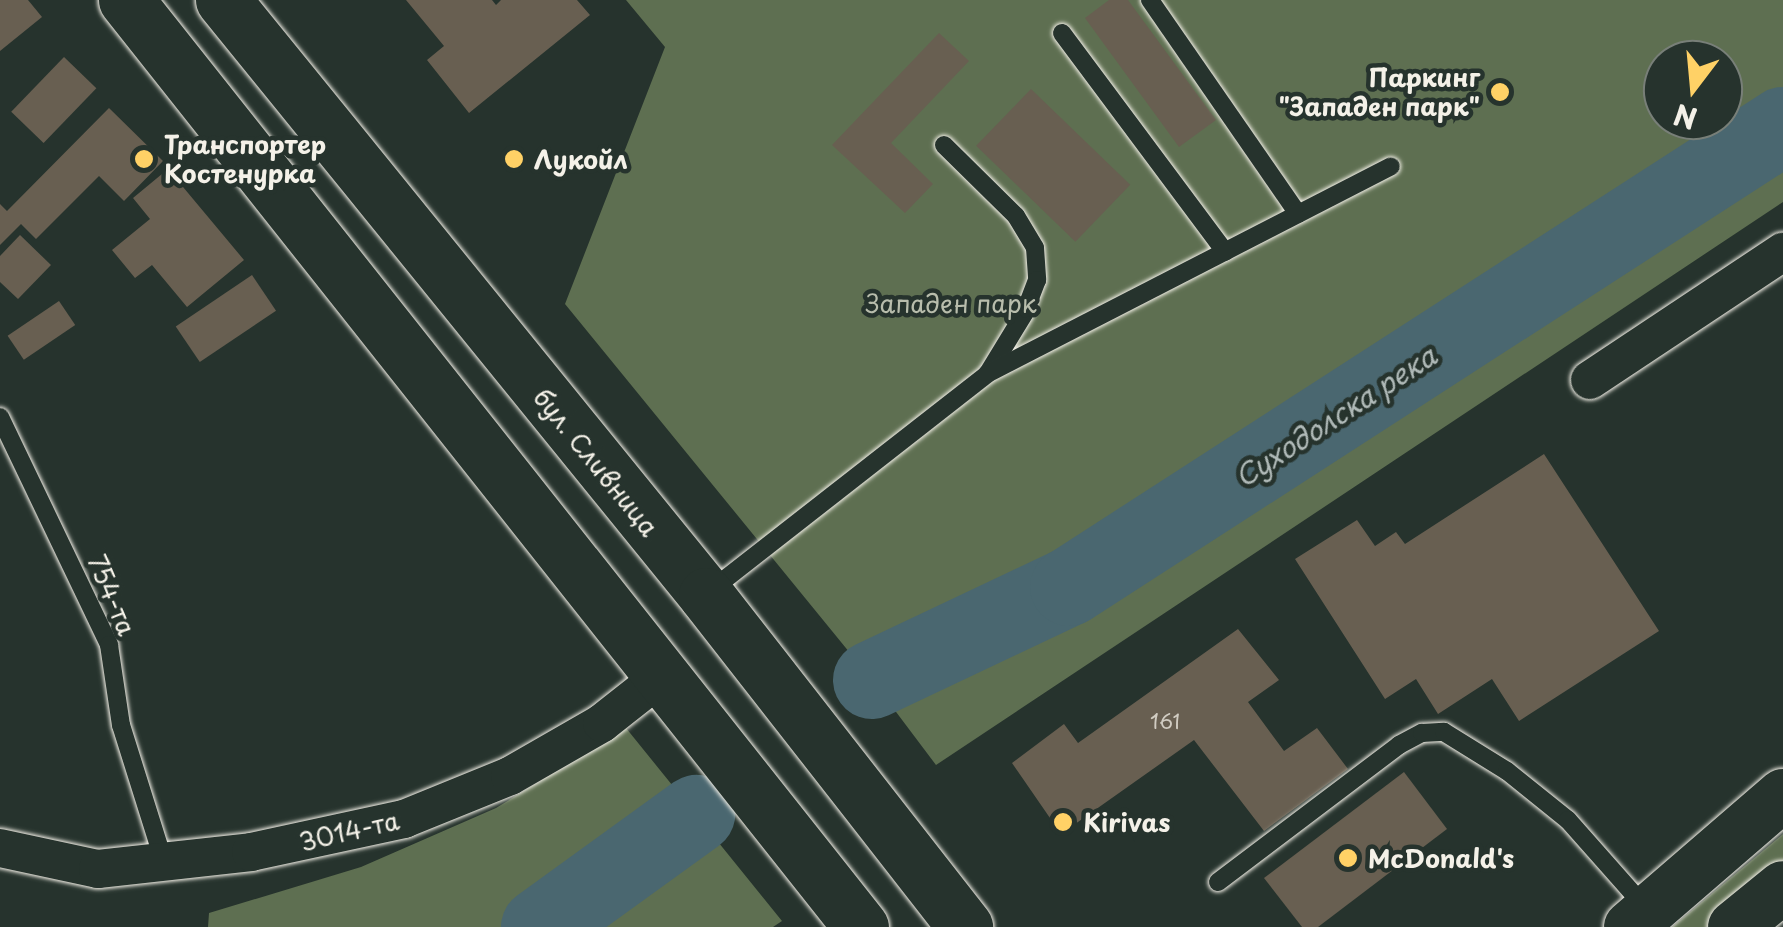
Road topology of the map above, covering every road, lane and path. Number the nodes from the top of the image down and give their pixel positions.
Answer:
1 (126, 0) edge
2 (224, 0) edge
3 (1150, 0) edge
4 (1062, 34) dead end
5 (944, 145) dead end
6 (1391, 166) dead end
7 (1298, 214) junction
8 (1225, 252) junction
9 (1783, 252) edge
10 (987, 374) junction
11 (1590, 380) dead end
12 (0, 417) edge
13 (706, 595) junction
14 (662, 675) junction
15 (1783, 795) edge
16 (0, 848) edge
17 (164, 862) junction
18 (1218, 882) dead end
19 (1783, 886) edge
20 (1640, 919) edge
21 (861, 927) edge
22 (965, 927) edge
23 (1734, 927) edge

1 - 14 main road
2 - 13 main road, бул. Сливница
3 - 7 lane
4 - 8 lane
5 - 10 lane
6 - 7 lane
7 - 8 lane
8 - 10 lane
9 - 11 street
10 - 13 lane
12 - 17 lane, 754-та
13 - 22 main road, бул. Сливница
14 - 17 street, 3014-та
14 - 21 main road
15 - 20 main road
16 - 17 street, 3014-та
18 - 20 lane
19 - 23 main road

